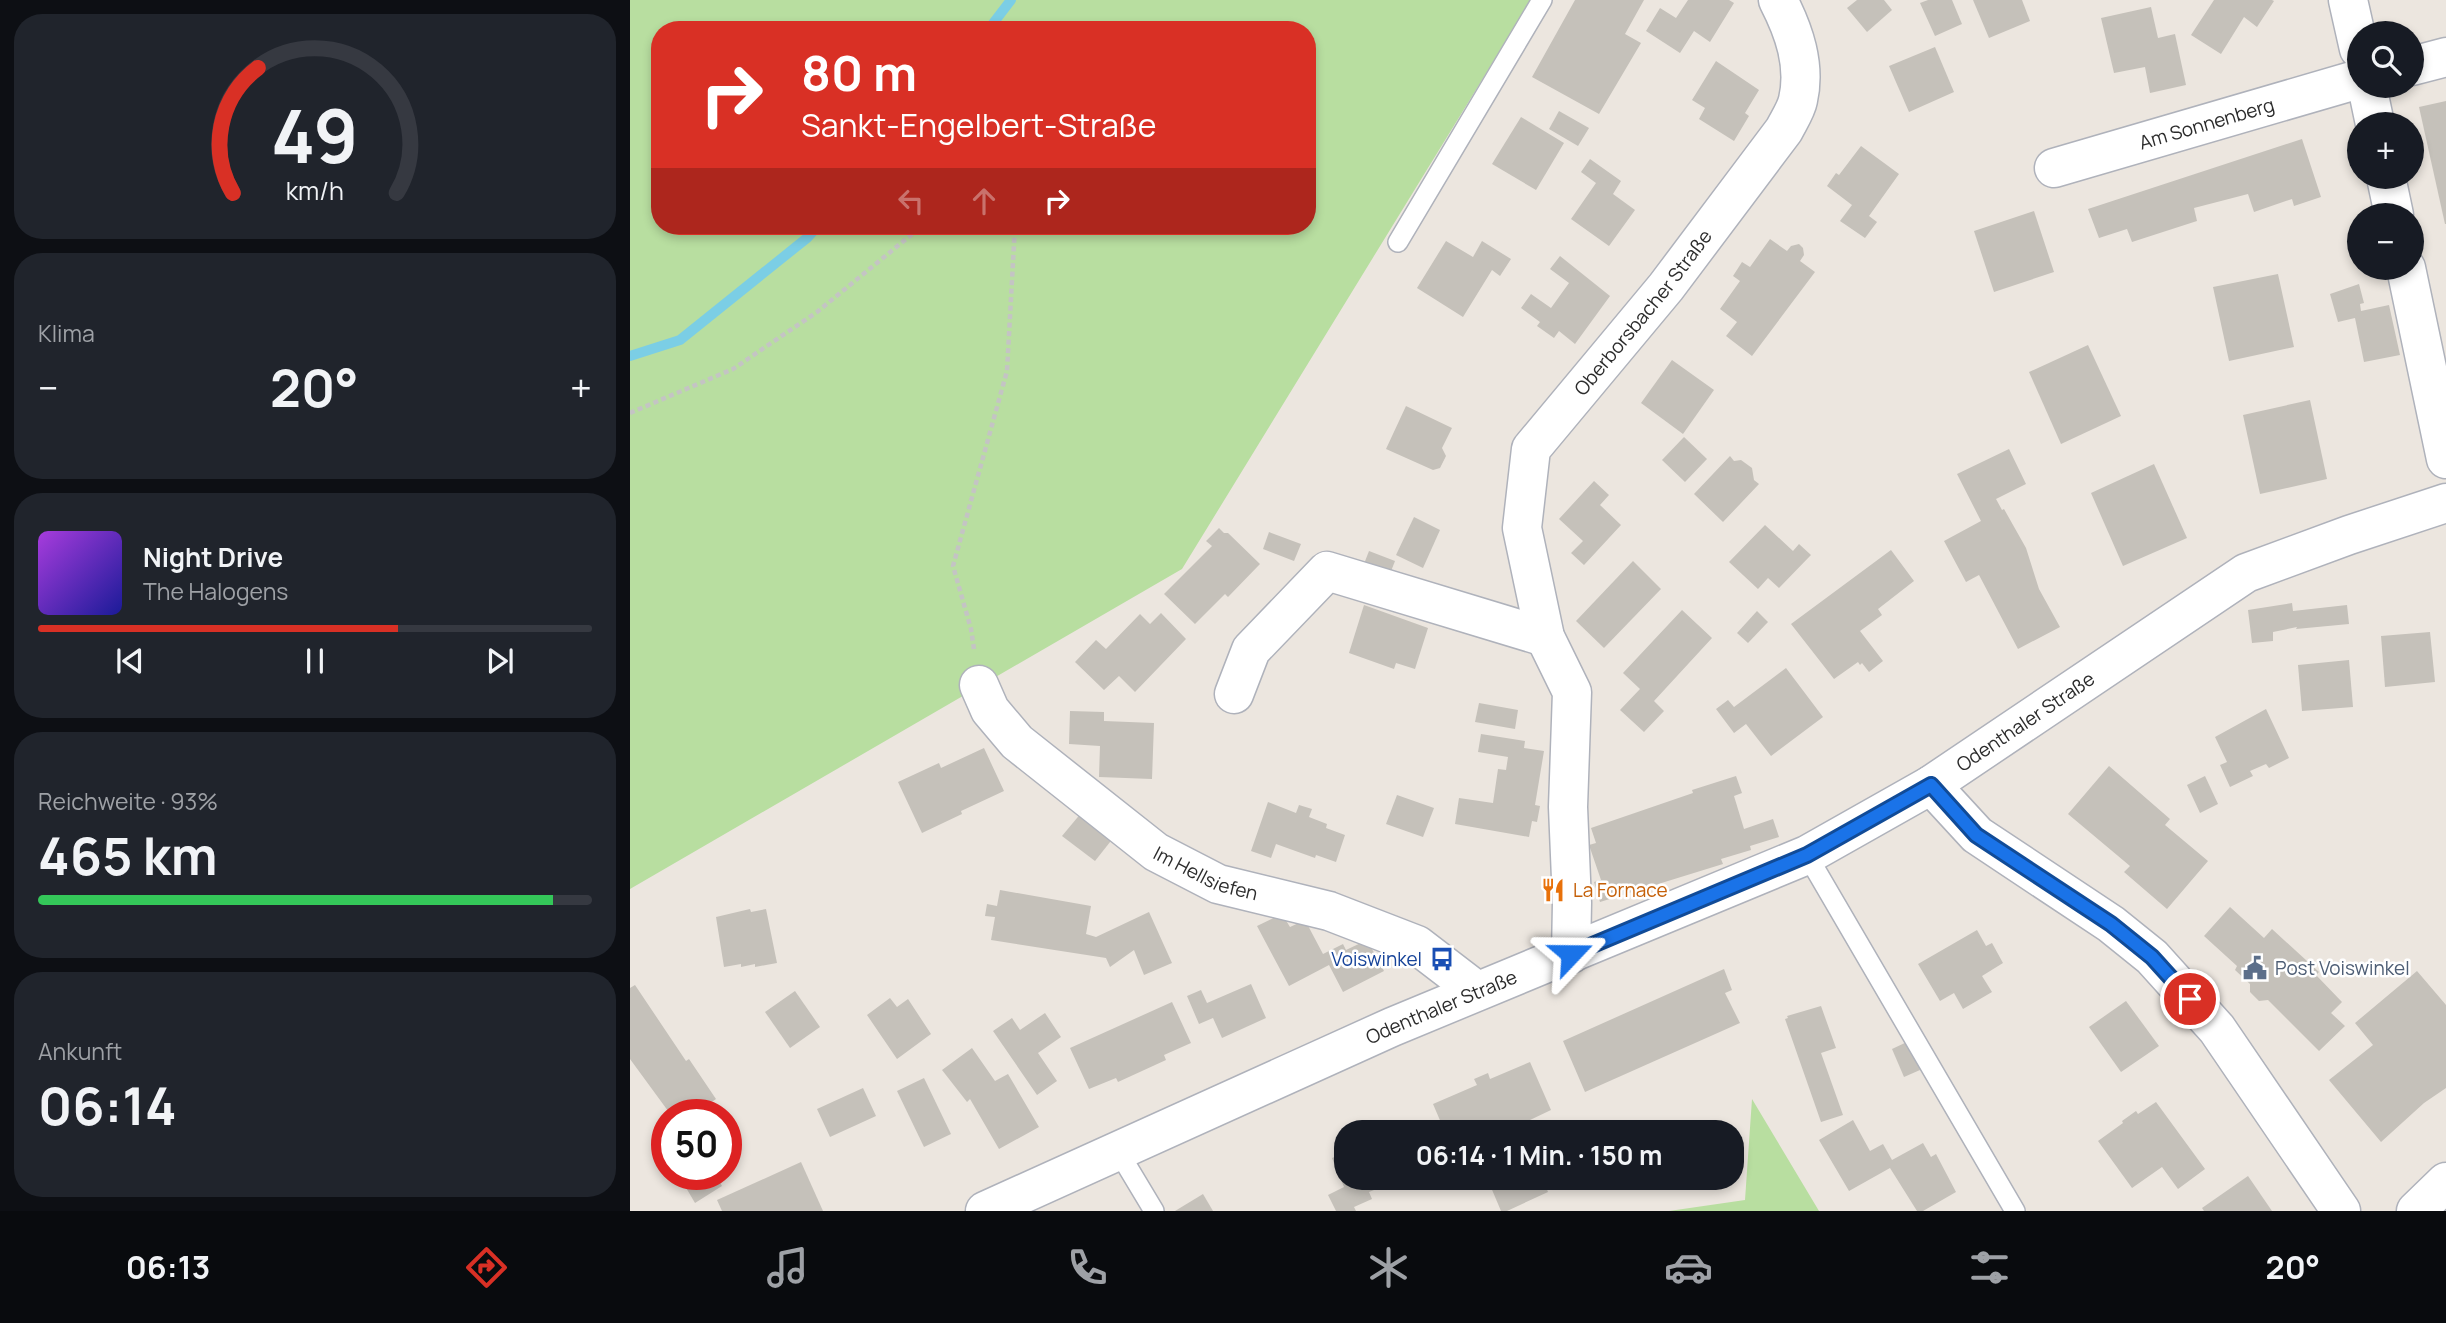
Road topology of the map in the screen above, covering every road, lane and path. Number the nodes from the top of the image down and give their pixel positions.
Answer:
1 (1542, 0) edge
2 (1778, 0) edge
3 (2348, 0) edge
4 (2353, 21) edge
5 (2446, 57) edge
6 (2424, 63) edge
7 (2347, 82) edge
8 (2053, 168) dead end
9 (911, 235) edge
10 (1015, 235) edge
11 (1398, 242) dead end
12 (2409, 280) edge
13 (630, 413) edge
14 (2446, 459) edge
15 (2446, 503) edge
16 (1545, 637) junction
17 (979, 685) joint
18 (1234, 695) dead end
19 (1931, 785) junction
20 (1807, 855) junction
21 (1571, 954) junction
22 (1477, 991) junction
23 (1118, 1151) junction
24 (2446, 1182) edge
25 (985, 1211) edge
26 (1154, 1211) edge
27 (2015, 1211) edge
28 (2341, 1211) edge
29 (2416, 1211) edge

1 - 11 lane
2 - 16 street, Oberborsbacher Straße
3 - 4 street
5 - 6 street
7 - 8 street, Am Sonnenberg
9 - 13 path
10 - 17 path
12 - 14 street
15 - 19 street, Odenthaler Straße
16 - 18 street
16 - 21 street, Oberborsbacher Straße
17 - 22 street, Im Hellsiefen
19 - 20 street, Odenthaler Straße
19 - 28 street
20 - 21 street, Odenthaler Straße
20 - 27 lane
21 - 22 street, Odenthaler Straße
22 - 23 street, Odenthaler Straße
23 - 25 street, Odenthaler Straße
23 - 26 lane
24 - 29 street

